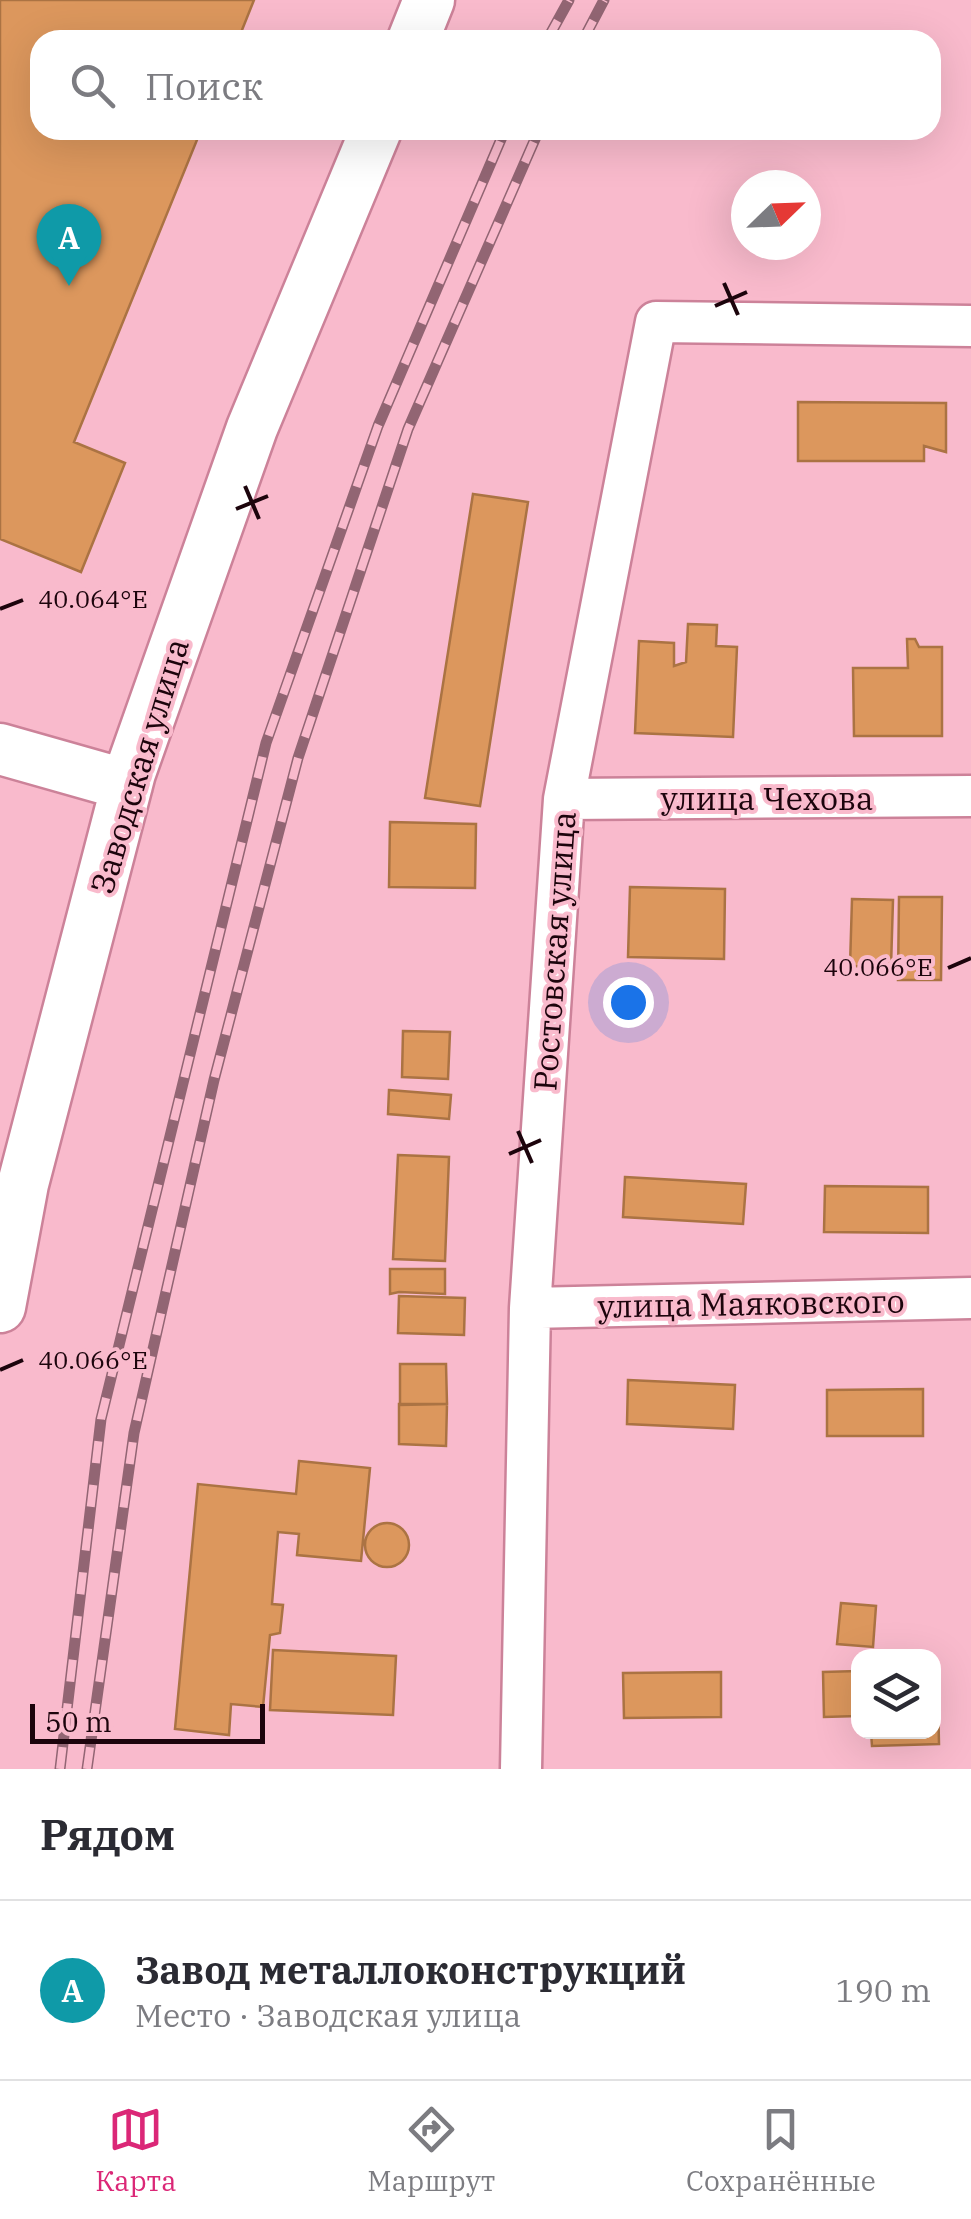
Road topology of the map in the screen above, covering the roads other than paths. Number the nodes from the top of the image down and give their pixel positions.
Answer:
1 (430, 0) edge
2 (417, 30) edge
3 (372, 140) edge
4 (971, 326) edge
5 (0, 749) edge
6 (127, 785) junction
7 (971, 796) edge
8 (564, 800) junction
9 (971, 1298) edge
10 (0, 1307) edge
11 (530, 1308) junction
12 (521, 1769) edge

1 - 2 main road
3 - 6 main road, Заводская улица
4 - 8 street, Ростовская улица
5 - 6 main road
6 - 10 main road, Заводская улица
7 - 8 street, улица Чехова
8 - 11 street, Ростовская улица
9 - 11 street, улица Маяковского
11 - 12 street, Ростовская улица

